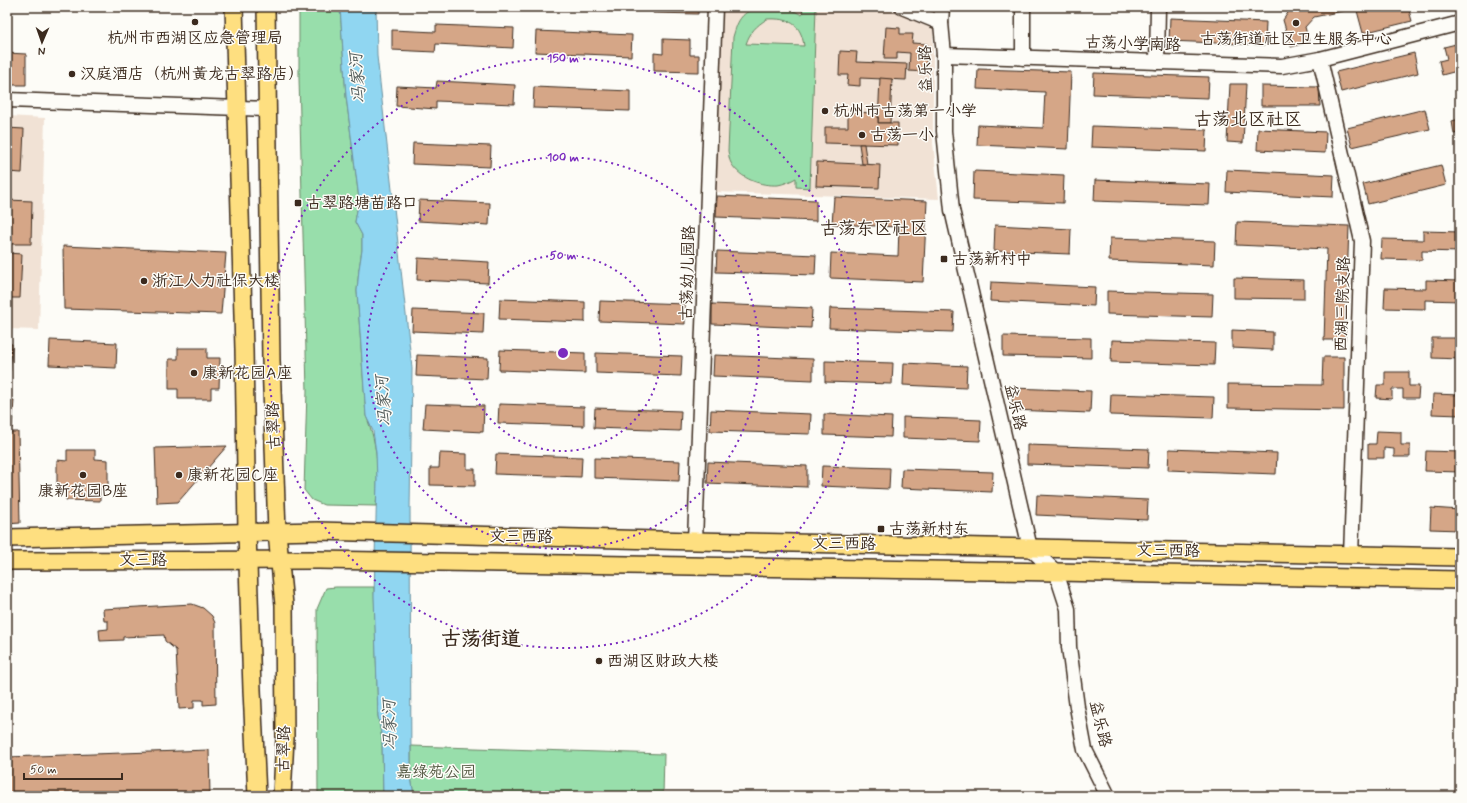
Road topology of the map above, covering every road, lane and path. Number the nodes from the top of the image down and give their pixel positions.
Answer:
1 (234, 7) edge
2 (266, 7) edge
3 (715, 7) edge
4 (902, 7) edge
5 (942, 7) edge
6 (1023, 7) edge
7 (1158, 7) edge
8 (941, 23) junction
9 (1460, 23) edge
10 (944, 55) junction
11 (1023, 58) junction
12 (1320, 59) junction
13 (1157, 62) junction
14 (7, 100) edge
15 (236, 108) junction
16 (267, 109) junction
17 (247, 532) junction
18 (277, 532) junction
19 (7, 538) edge
20 (695, 541) junction
21 (1030, 548) junction
22 (1351, 556) junction
23 (1460, 557) edge
24 (248, 559) junction
25 (7, 561) edge
26 (279, 561) junction
27 (1056, 572) junction
28 (1460, 580) edge
29 (258, 796) edge
30 (282, 796) edge
31 (1108, 796) edge

1 - 15 main road, 古翠路
2 - 16 main road, 古翠路
3 - 20 street, 古荡幼儿园路
4 - 8 street
5 - 8 street, 益乐路
6 - 11 street
7 - 13 street
8 - 10 street, 益乐路
9 - 12 street, 古荡小学南路
10 - 11 street, 古荡小学南路
10 - 21 street, 益乐路
11 - 13 street, 古荡小学南路
12 - 13 street, 古荡小学南路
12 - 22 street, 西湖三院支路
14 - 15 street
15 - 16 street
15 - 17 main road, 古翠路
16 - 18 main road, 古翠路
17 - 18 main road, 文三路
17 - 19 main road, 文三路
17 - 24 main road, 古翠路
18 - 20 main road, 文三西路
18 - 26 main road, 古翠路
20 - 21 main road, 文三西路
21 - 22 main road, 文三西路
21 - 27 street, 益乐路
22 - 23 main road, 文三西路
24 - 25 main road, 文三路
24 - 26 main road, 文三路
24 - 29 main road, 古翠路
26 - 27 main road, 文三西路
26 - 30 main road, 古翠路
27 - 28 main road, 文三西路
27 - 31 street, 益乐路

